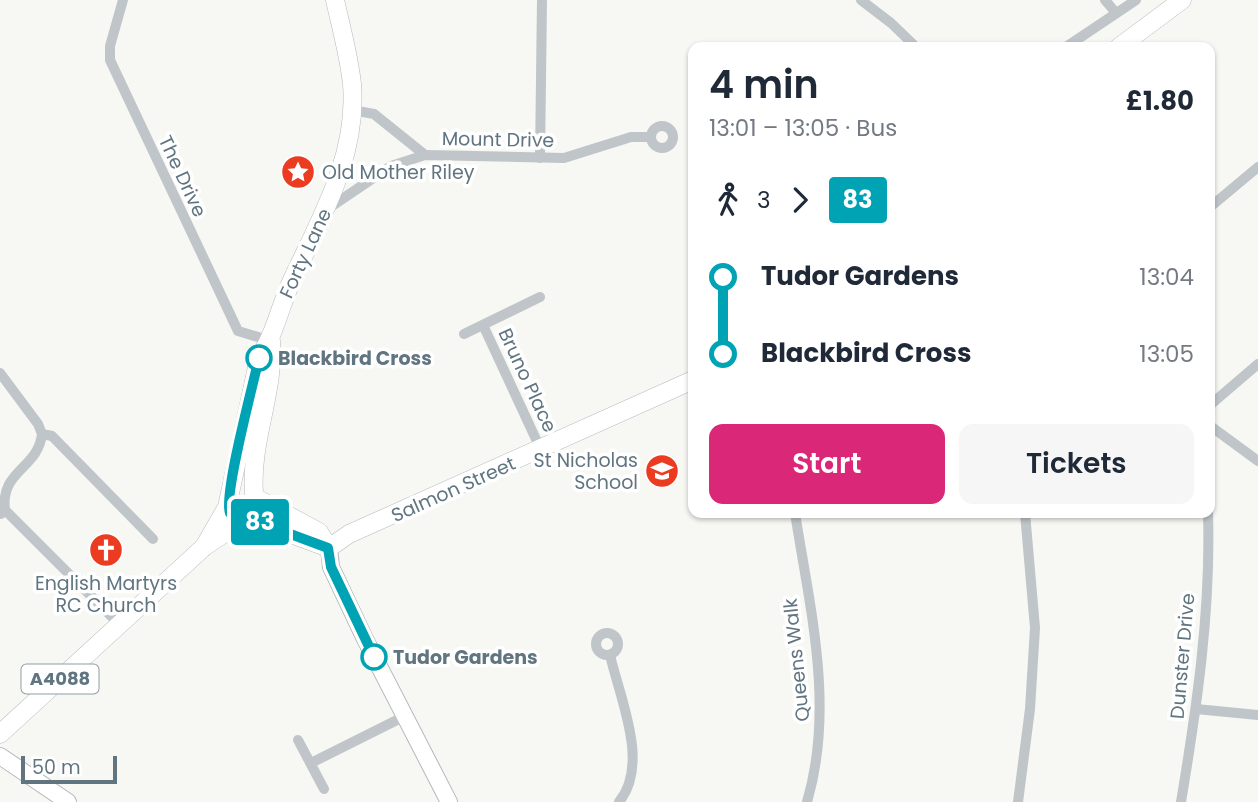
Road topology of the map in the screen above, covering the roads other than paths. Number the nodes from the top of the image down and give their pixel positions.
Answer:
1 (123, 0) edge
2 (335, 0) edge
3 (541, 0) edge
4 (861, 0) edge
5 (1105, 0) edge
6 (1136, 0) edge
7 (1182, 0) edge
8 (1116, 13) junction
9 (911, 42) edge
10 (1073, 42) edge
11 (1126, 42) edge
12 (352, 110) junction
13 (651, 136) dead end
14 (425, 155) junction
15 (540, 158) junction
16 (1258, 167) edge
17 (1215, 203) edge
18 (326, 210) junction
19 (540, 297) dead end
20 (483, 325) junction
21 (464, 334) dead end
22 (271, 341) junction
23 (1258, 364) edge
24 (0, 373) edge
25 (688, 382) edge
26 (1215, 401) edge
27 (1215, 429) edge
28 (42, 434) junction
29 (541, 450) junction
30 (1258, 461) edge
31 (256, 496) junction
32 (229, 501) junction
33 (3, 512) edge
34 (796, 518) edge
35 (1025, 518) edge
36 (1208, 518) edge
37 (247, 520) junction
38 (153, 539) dead end
39 (204, 547) junction
40 (328, 548) junction
41 (120, 625) junction
42 (610, 656) dead end
43 (1196, 709) junction
44 (1258, 715) edge
45 (405, 716) junction
46 (0, 734) edge
47 (298, 740) dead end
48 (0, 756) edge
49 (311, 763) junction
50 (324, 789) dead end
51 (68, 802) edge
52 (449, 802) edge
53 (618, 802) edge
54 (807, 802) edge
55 (1018, 802) edge
56 (1181, 802) edge

1 - 22 street, The Drive
2 - 12 main road, Forty Lane / A4088
3 - 15 street
4 - 9 street
5 - 8 street
6 - 8 street
7 - 11 main road
8 - 10 street
12 - 14 street, Mount Drive
12 - 18 main road, Forty Lane / A4088
13 - 15 street, Mount Drive
14 - 15 street, Mount Drive
14 - 18 street, Mount Drive
16 - 17 street
18 - 22 main road, Forty Lane / A4088
19 - 20 street, Bruno Place
20 - 21 street, Bruno Place
20 - 29 street, Bruno Place
22 - 31 main road, Forty Lane / A4088
22 - 32 main road, Forty Lane / A4088
23 - 26 street
24 - 28 street
25 - 29 main road, Salmon Street
27 - 30 street
28 - 33 street
28 - 38 street
29 - 40 main road, Salmon Street
31 - 32 main road
31 - 37 main road
31 - 40 main road
32 - 37 main road
32 - 39 main road, A4088
33 - 41 street
34 - 54 street, Queens Walk
35 - 55 street
36 - 43 street, Dunster Drive
37 - 39 main road, A4088
37 - 40 main road
39 - 41 main road, A4088
40 - 45 main road
41 - 46 main road, A4088
42 - 53 street
43 - 44 street
43 - 56 street, Dunster Drive
45 - 49 street
45 - 52 main road
47 - 49 street
48 - 51 main road
49 - 50 street

